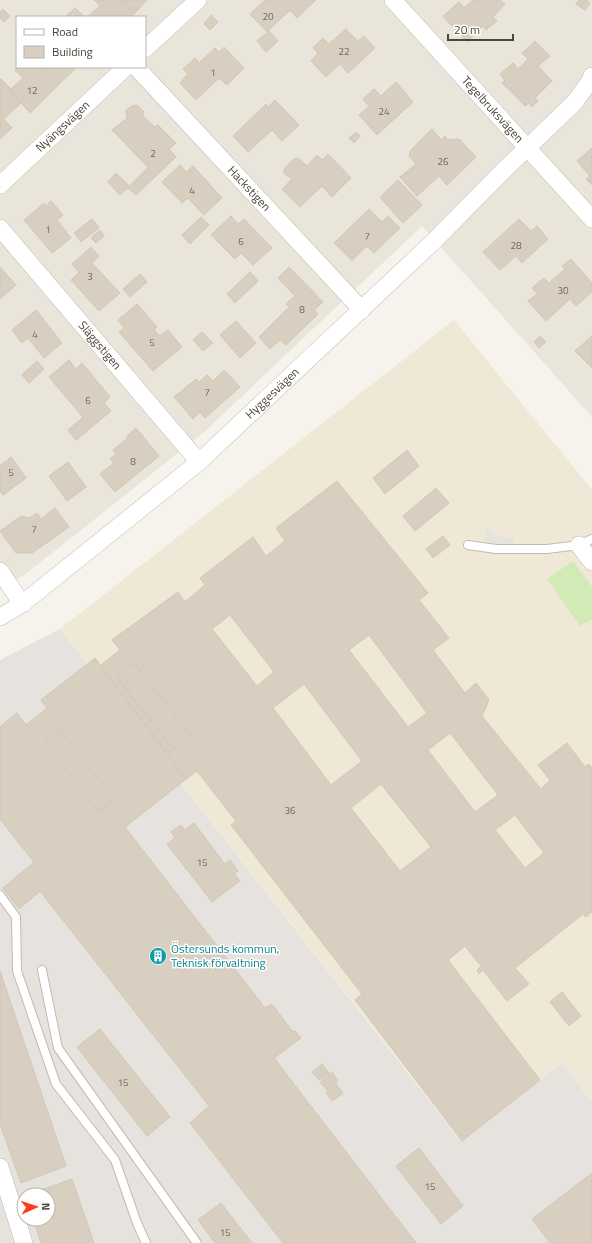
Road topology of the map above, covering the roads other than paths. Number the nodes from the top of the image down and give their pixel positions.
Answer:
1 (198, 0) edge
2 (393, 0) edge
3 (146, 48) edge
4 (125, 68) edge
5 (137, 68) edge
6 (592, 76) edge
7 (527, 149) junction
8 (0, 185) edge
9 (592, 219) edge
10 (0, 228) edge
11 (362, 310) junction
12 (199, 462) junction
13 (586, 542) edge
14 (468, 545) dead end
15 (592, 562) edge
16 (0, 572) edge
17 (22, 604) junction
18 (0, 617) edge
19 (0, 895) edge
20 (42, 970) dead end
21 (0, 1167) edge
22 (24, 1243) edge
23 (146, 1243) edge
24 (197, 1243) edge

1 - 3 street
2 - 7 street, Tegelbruksvägen
4 - 8 street, Nyängsvägen
5 - 11 street, Hackstigen
6 - 7 street, Hyggesvägen
7 - 9 street, Tegelbruksvägen
7 - 11 street, Hyggesvägen
10 - 12 street, Släggstigen
11 - 12 street, Hyggesvägen
12 - 17 street, Hyggesvägen
13 - 14 lane
13 - 15 street
16 - 17 street
17 - 18 street, Hyggesvägen
19 - 23 lane
20 - 24 lane
21 - 22 street

